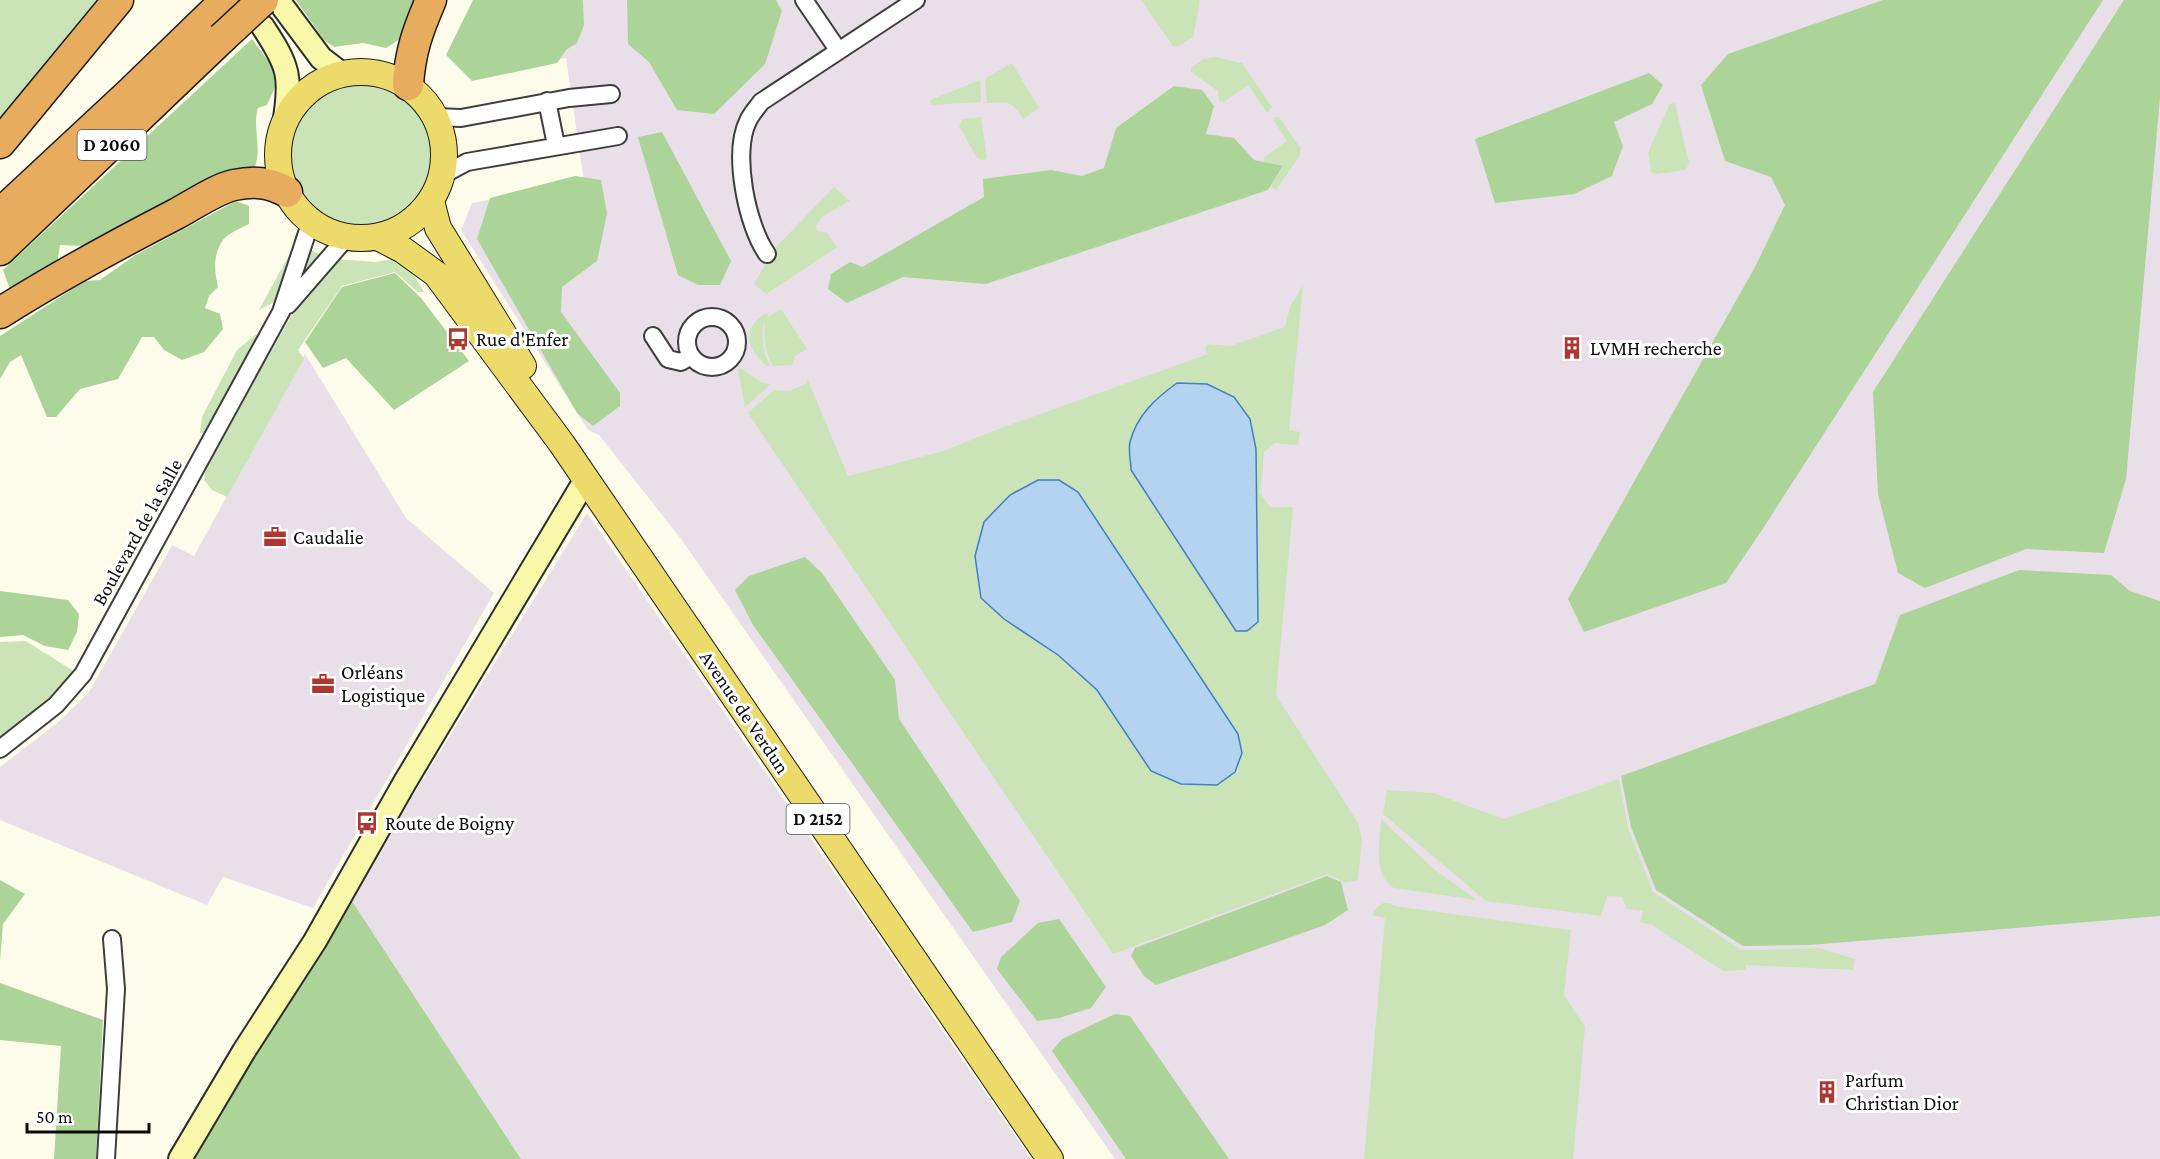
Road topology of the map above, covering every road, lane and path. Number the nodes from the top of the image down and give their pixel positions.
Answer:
1 (118, 0) edge
2 (431, 0) edge
3 (804, 0) edge
4 (916, 0) edge
5 (270, 11) edge
6 (219, 18) edge
7 (838, 50) junction
8 (342, 74) junction
9 (408, 85) junction
10 (611, 94) dead end
11 (547, 101) junction
12 (435, 117) junction
13 (284, 124) junction
14 (618, 136) dead end
15 (0, 143) edge
16 (556, 145) junction
17 (441, 176) junction
18 (287, 192) junction
19 (431, 201) junction
20 (0, 214) edge
21 (310, 221) junction
22 (347, 237) junction
23 (378, 237) junction
24 (0, 250) edge
25 (766, 254) dead end
26 (281, 312) junction
27 (0, 313) edge
28 (653, 336) dead end
29 (691, 356) dead end
30 (562, 444) junction
31 (586, 479) junction
32 (0, 749) edge
33 (112, 939) dead end
34 (105, 1159) edge
35 (180, 1159) edge
36 (1050, 1159) edge

1 - 15 highway
2 - 9 highway
3 - 7 street
4 - 7 street
5 - 6 highway, D 2060, bridge
5 - 8 street
5 - 13 street
6 - 20 highway, D 2060
6 - 24 highway, D 2060
7 - 25 street
8 - 9 main road
8 - 13 main road
9 - 12 main road
10 - 11 street
11 - 12 street
11 - 16 street
12 - 17 main road
13 - 18 main road
14 - 16 street
16 - 17 street
17 - 19 main road
18 - 21 main road
18 - 27 highway
19 - 23 main road
19 - 30 main road, Avenue de Verdun / D 2152
21 - 22 main road
21 - 26 street, Boulevard de la Salle
22 - 23 main road
22 - 26 street, Boulevard de la Salle
23 - 30 main road, Avenue de Verdun / D 2152
26 - 32 street, Boulevard de la Salle
28 - 29 street
30 - 31 main road, Avenue de Verdun / D 2152
31 - 35 street
31 - 36 main road, Avenue de Verdun / D 2152
33 - 34 street

